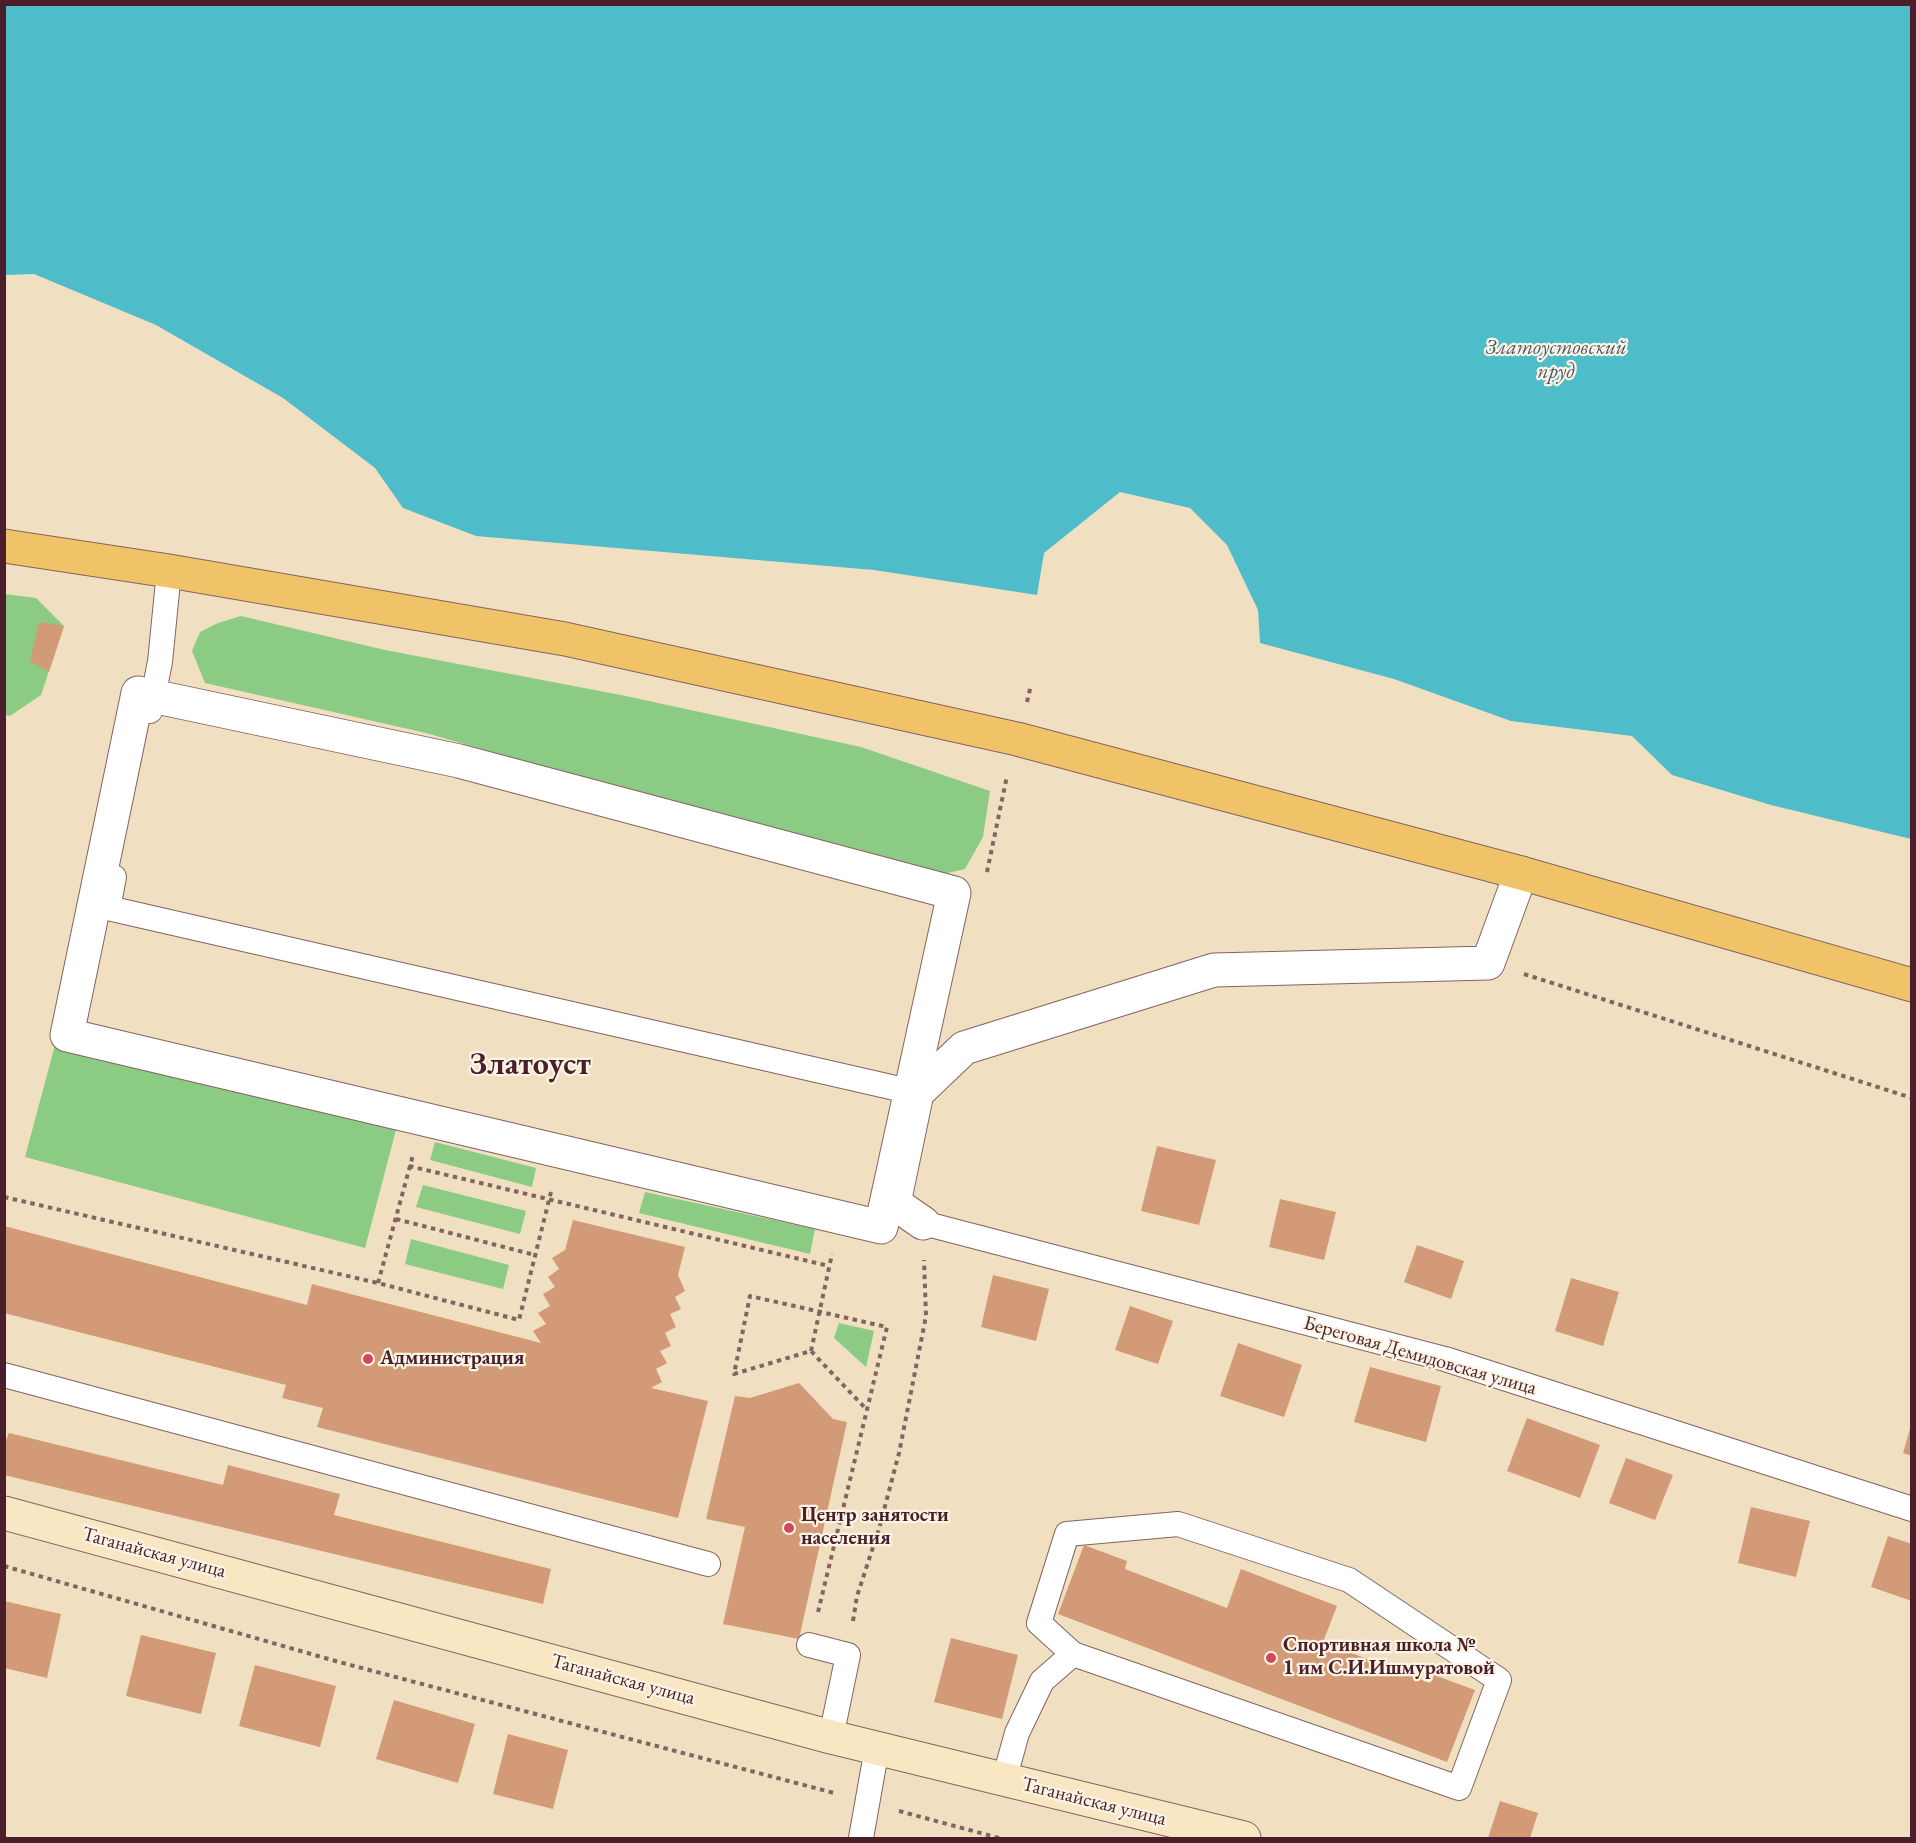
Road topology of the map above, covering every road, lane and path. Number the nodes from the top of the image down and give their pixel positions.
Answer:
1 (4, 546) edge
2 (170, 571) junction
3 (1031, 685) dead end
4 (153, 696) junction
5 (1017, 739) junction
6 (1521, 873) junction
7 (985, 879) dead end
8 (1488, 963) junction
9 (1911, 985) edge
10 (914, 1092) junction
11 (1911, 1098) edge
12 (423, 1119) junction
13 (560, 1152) junction
14 (410, 1166) junction
15 (4, 1197) edge
16 (549, 1199) junction
17 (839, 1218) junction
18 (396, 1219) junction
19 (923, 1223) junction
20 (535, 1255) junction
21 (829, 1266) junction
22 (378, 1283) junction
23 (819, 1312) junction
24 (811, 1352) junction
25 (4, 1375) edge
26 (867, 1410) junction
27 (1911, 1509) edge
28 (4, 1513) edge
29 (708, 1564) dead end
30 (4, 1566) edge
31 (810, 1645) joint
32 (1073, 1654) junction
33 (848, 1655) junction
34 (831, 1737) junction
35 (877, 1748) junction
36 (1004, 1780) junction
37 (868, 1802) junction
38 (861, 1839) edge
39 (999, 1839) edge
40 (1244, 1839) edge

1 - 2 main road
2 - 4 lane
2 - 5 main road
3 - 5 path
4 - 10 street
4 - 10 lane
4 - 12 street
5 - 6 main road
5 - 7 path
6 - 8 street
6 - 9 main road
8 - 10 street
8 - 11 path
10 - 17 street
10 - 19 street
12 - 13 street
12 - 14 path
13 - 16 path
13 - 17 street
14 - 16 path
14 - 18 path
15 - 22 path
16 - 20 path
16 - 21 path
17 - 21 path
18 - 20 path
18 - 22 path
19 - 27 lane, Береговая Демидовская улица
19 - 33 path
20 - 22 path
21 - 23 path
23 - 24 path
23 - 24 path
23 - 26 path
24 - 26 path
25 - 29 lane
26 - 31 path
28 - 34 main road, Таганайская улица
30 - 37 path
31 - 33 lane
32 - 32 lane
32 - 36 lane
33 - 34 lane
34 - 35 main road, Таганайская улица
35 - 36 main road, Таганайская улица
35 - 37 lane
36 - 40 main road, Таганайская улица
37 - 38 lane
37 - 39 path

